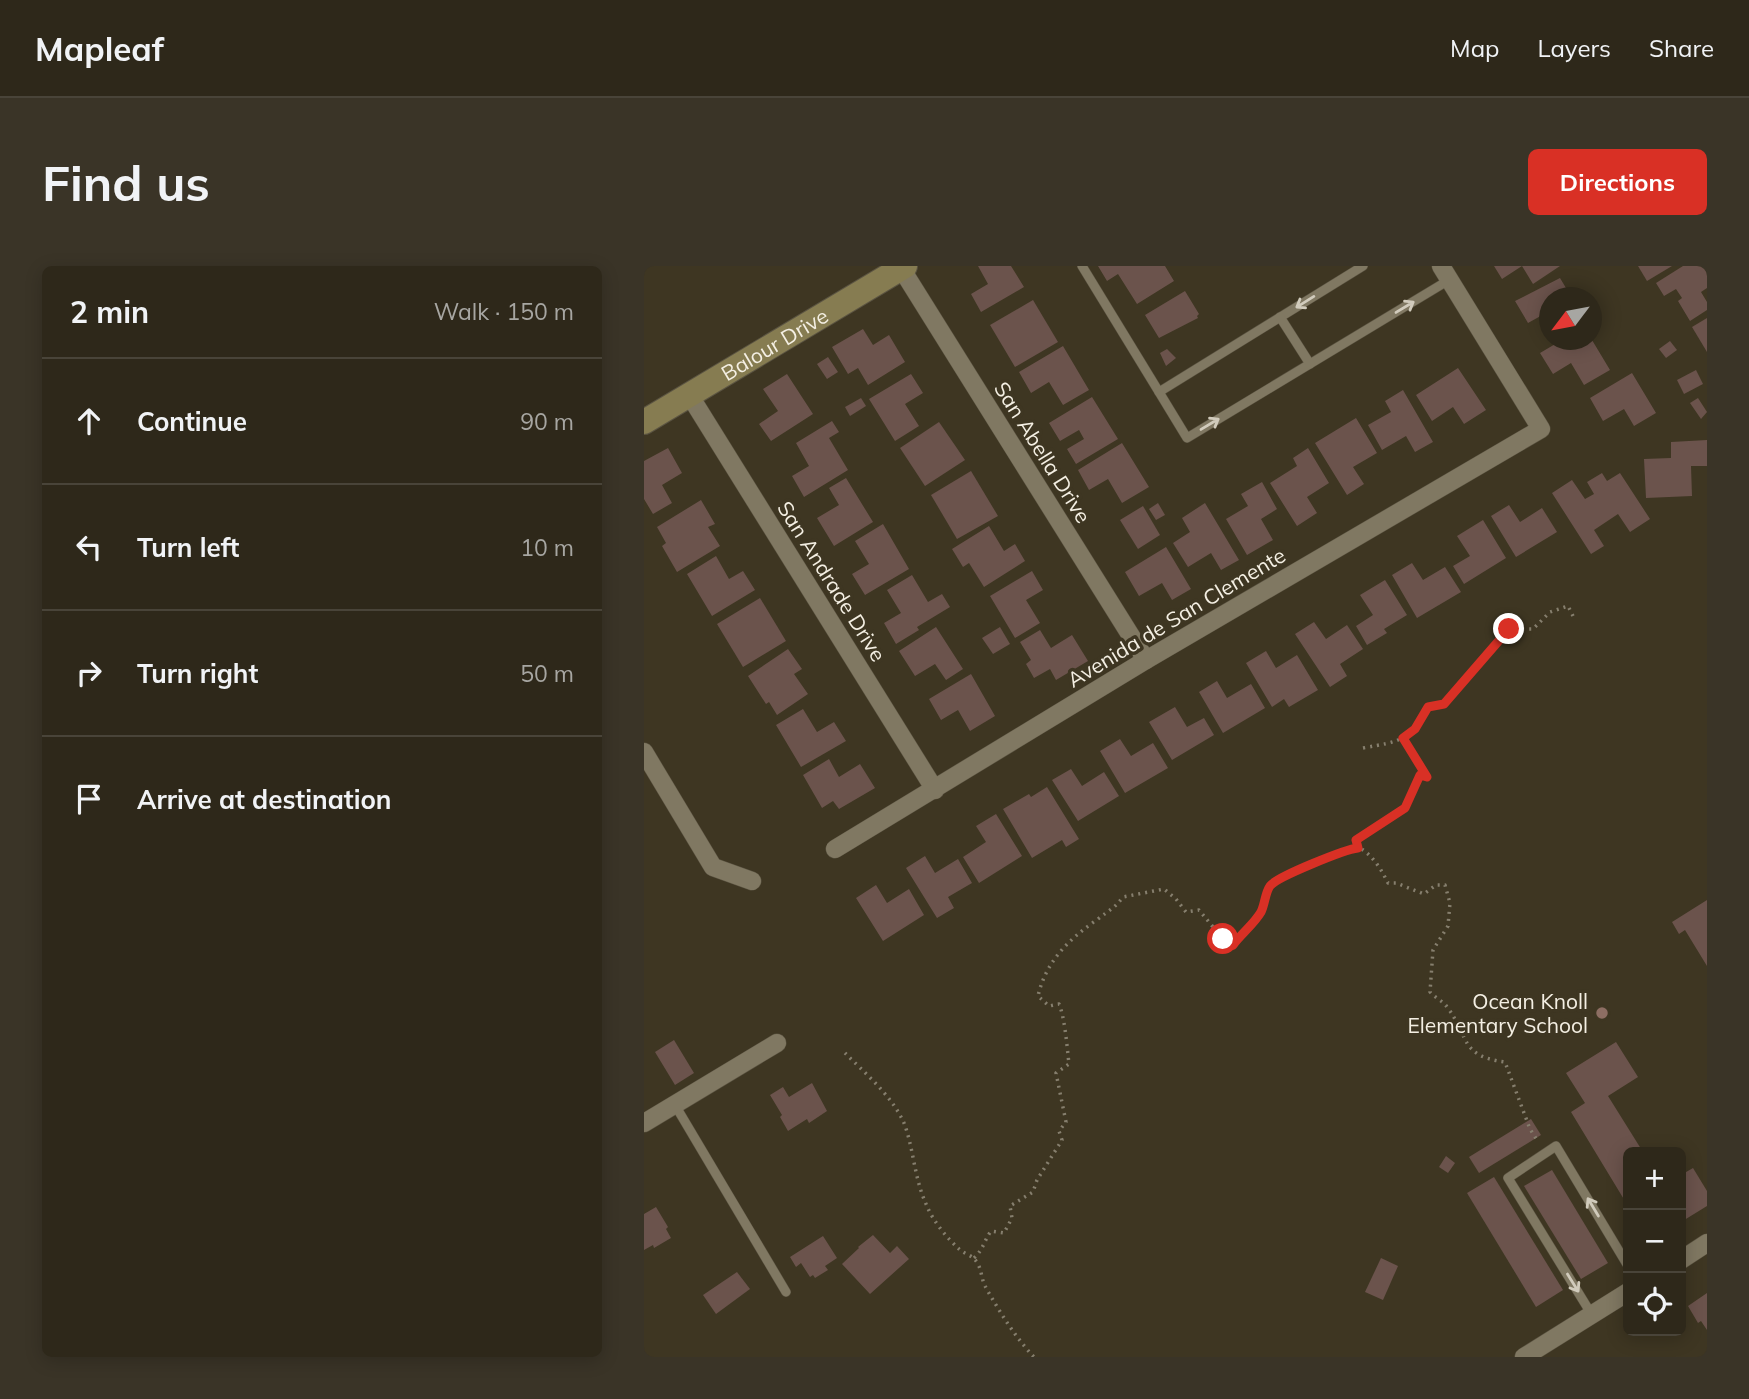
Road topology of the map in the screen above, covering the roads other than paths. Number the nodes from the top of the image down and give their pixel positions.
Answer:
1 (1082, 266) edge
2 (1363, 266) edge
3 (903, 267) edge
4 (1445, 273) edge
5 (1280, 317) junction
6 (1310, 364) junction
7 (1159, 392) junction
8 (690, 396) junction
9 (644, 422) edge
10 (1146, 660) junction
11 (644, 752) edge
12 (934, 790) junction
13 (835, 849) dead end
14 (752, 881) dead end
15 (777, 1043) dead end
16 (674, 1105) junction
17 (644, 1123) edge
18 (1707, 1243) edge
19 (1686, 1257) edge
20 (1623, 1258) edge
21 (786, 1292) dead end
22 (1623, 1295) edge
23 (1592, 1315) junction
24 (1524, 1357) edge

1 - 7 lane
2 -> 5 lane
3 - 8 street, Balour Drive
3 - 10 street, San Abella Drive
6 -> 4 lane
4 - 10 street, Avenida de San Clemente
5 - 6 lane
5 - 7 lane
7 -> 6 lane
8 - 9 street, Balour Drive
8 - 12 street, San Andrade Drive
10 - 12 street, Avenida de San Clemente
11 - 14 street
12 - 13 street, Avenida de San Clemente
15 - 16 street
16 - 17 street
16 - 21 lane
18 - 19 street
20 -> 23 lane
22 - 23 street
23 - 24 street

